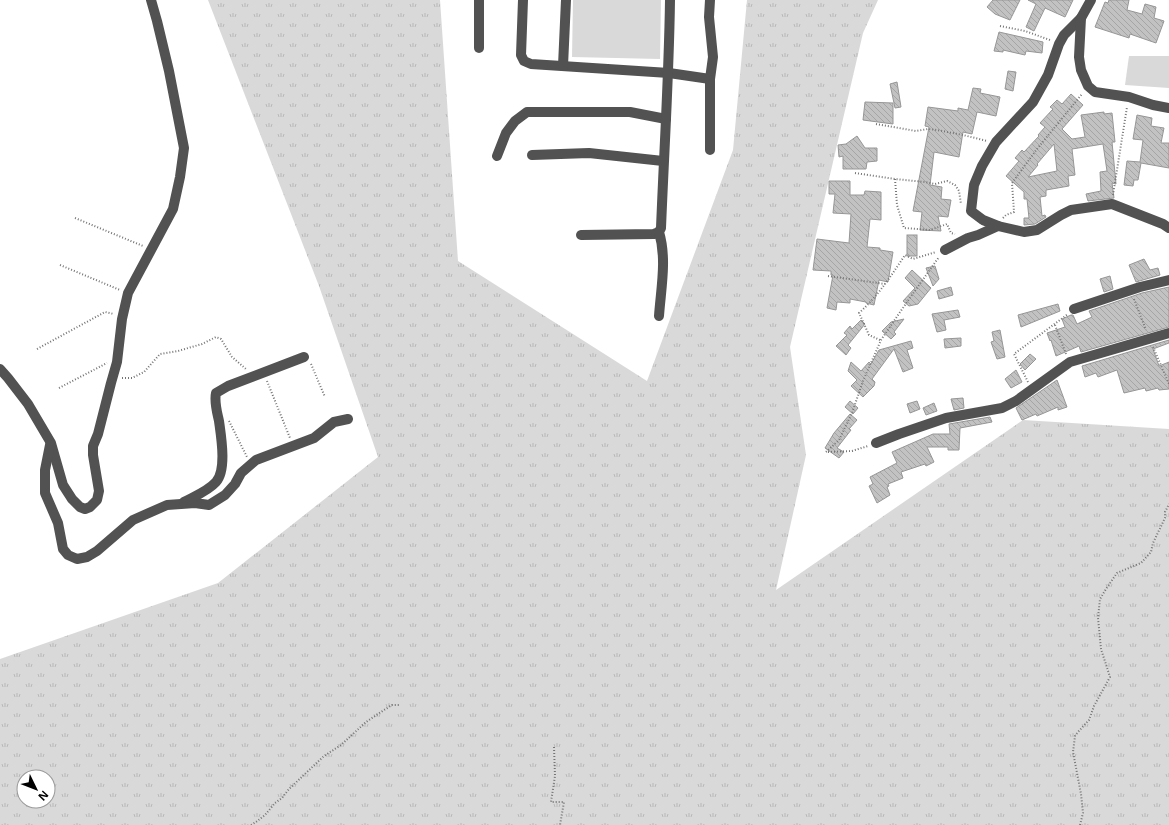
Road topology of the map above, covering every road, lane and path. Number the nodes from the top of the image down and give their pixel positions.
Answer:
1 (151, 0) edge
2 (479, 0) edge
3 (523, 0) edge
4 (566, 0) edge
5 (670, 0) edge
6 (710, 0) edge
7 (1091, 0) edge
8 (1081, 18) junction
9 (1000, 26) dead end
10 (1059, 44) junction
11 (479, 48) dead end
12 (563, 66) junction
13 (669, 73) junction
14 (710, 79) junction
15 (1088, 86) junction
16 (1129, 97) junction
17 (1169, 108) edge
18 (666, 118) junction
19 (876, 124) dead end
20 (996, 142) junction
21 (710, 150) dead end
22 (532, 155) dead end
23 (497, 156) dead end
24 (663, 161) junction
25 (855, 173) dead end
26 (895, 179) junction
27 (1112, 204) junction
28 (971, 211) junction
29 (75, 218) dead end
30 (946, 224) dead end
31 (998, 226) junction
32 (1169, 228) edge
33 (659, 232) junction
34 (581, 235) dead end
35 (152, 249) junction
36 (945, 250) junction
37 (60, 265) dead end
38 (828, 276) dead end
39 (1169, 280) edge
40 (885, 284) junction
41 (128, 293) junction
42 (1074, 309) joint
43 (659, 316) dead end
44 (122, 319) junction
45 (1055, 324) junction
46 (1169, 333) edge
47 (881, 340) junction
48 (38, 349) dead end
49 (118, 356) junction
50 (304, 357) joint
51 (1070, 362) junction
52 (0, 369) edge
53 (261, 374) junction
54 (113, 375) junction
55 (1038, 385) junction
56 (59, 388) dead end
57 (326, 397) dead end
58 (348, 419) dead end
59 (229, 420) dead end
60 (51, 443) junction
61 (876, 443) joint
62 (294, 445) junction
63 (252, 463) junction
64 (181, 504) junction
65 (1169, 504) edge
66 (399, 705) dead end
67 (554, 747) dead end
68 (251, 825) edge
69 (560, 825) edge
70 (1080, 825) edge

1 - 35 street
2 - 11 street
3 - 12 street
4 - 12 street
5 - 13 street
6 - 14 street
7 - 8 street
8 - 10 street
8 - 15 street
9 - 10 path
10 - 20 street
12 - 13 street
13 - 14 street
13 - 18 street
14 - 21 street
15 - 16 street
15 - 31 path
16 - 17 street
16 - 27 path
18 - 23 street
18 - 24 street
19 - 20 path
20 - 28 street
22 - 24 street
24 - 33 street
25 - 26 path
26 - 28 path
26 - 30 path
27 - 31 street
27 - 32 street
28 - 31 street
29 - 35 path
31 - 36 street
33 - 34 street
33 - 43 street
35 - 41 street
36 - 40 path
36 - 47 path
37 - 41 path
38 - 40 path
39 - 42 street
40 - 47 path
41 - 44 street
42 - 45 path
44 - 48 path
44 - 49 street
45 - 51 path
45 - 55 path
46 - 51 street
47 - 61 path
49 - 54 street
49 - 56 path
50 - 53 street
50 - 57 path
51 - 55 street
52 - 60 street
53 - 54 path
53 - 62 path
53 - 64 street
54 - 60 street
55 - 61 street
58 - 62 street
59 - 63 path
60 - 64 street
62 - 63 street
63 - 64 street
65 - 70 path
66 - 68 path
67 - 69 path

